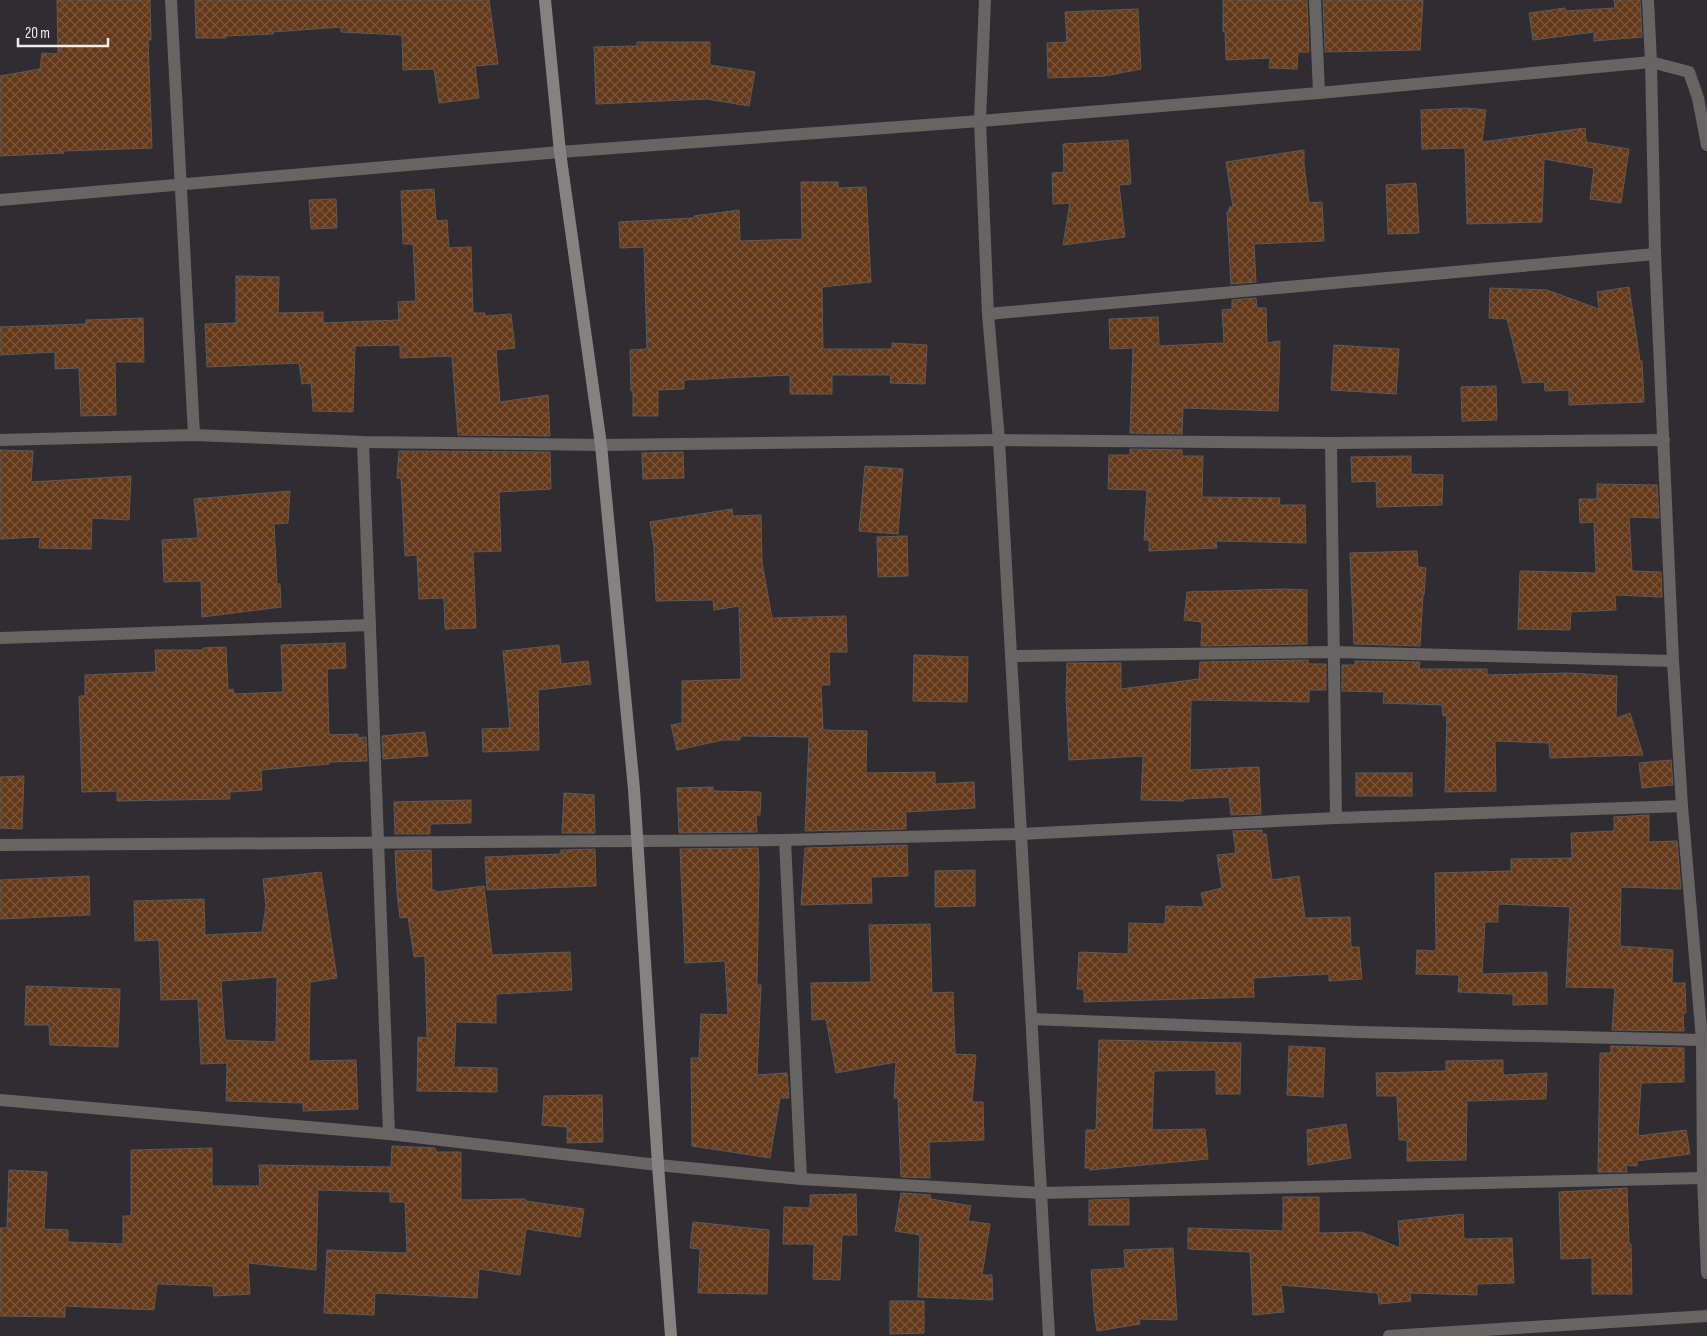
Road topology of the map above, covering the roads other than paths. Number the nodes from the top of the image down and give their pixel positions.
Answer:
1 (172, 0) edge
2 (545, 0) edge
3 (985, 0) edge
4 (1315, 0) edge
5 (1648, 0) edge
6 (1651, 62) junction
7 (1319, 93) junction
8 (980, 122) junction
9 (1707, 145) edge
10 (560, 152) junction
11 (182, 184) junction
12 (0, 200) edge
13 (1655, 254) junction
14 (988, 314) junction
15 (194, 435) junction
16 (0, 440) edge
17 (999, 440) junction
18 (1664, 440) junction
19 (363, 442) junction
20 (1331, 443) junction
21 (601, 445) junction
22 (370, 624) junction
23 (0, 638) edge
24 (1333, 652) junction
25 (1011, 656) junction
26 (1673, 661) junction
27 (1682, 806) junction
28 (1336, 818) junction
29 (1021, 834) junction
30 (785, 840) junction
31 (638, 841) junction
32 (378, 843) junction
33 (0, 845) edge
34 (1032, 1019) junction
35 (1702, 1040) junction
36 (0, 1100) edge
37 (390, 1134) junction
38 (658, 1165) junction
39 (1703, 1178) junction
40 (801, 1179) junction
41 (1041, 1192) junction
42 (1707, 1273) edge
43 (1707, 1316) edge
44 (671, 1336) edge
45 (1049, 1336) edge
46 (1389, 1336) edge

1 - 11 street
2 - 10 main road
3 - 8 street
4 - 7 street
5 - 6 street
6 - 7 street
6 - 9 street
6 - 13 street
7 - 8 street
8 - 10 street
8 - 14 street
10 - 11 street
10 - 21 main road
11 - 12 street
11 - 15 street
13 - 14 street
13 - 18 street
14 - 17 street
15 - 16 street
15 - 19 street
17 - 20 street
17 - 21 street
17 - 25 street
18 - 20 street
18 - 26 street
19 - 21 street
19 - 22 street
20 - 24 street
21 - 31 main road
22 - 23 street
22 - 32 street
24 - 25 street
24 - 26 street
24 - 28 street
25 - 29 street
26 - 27 street
27 - 28 street
27 - 35 street
28 - 29 street
29 - 30 street
29 - 34 street
30 - 31 street
30 - 40 street
31 - 32 street
31 - 38 main road
32 - 33 street
32 - 37 street
34 - 35 street
34 - 41 street
35 - 39 street
36 - 37 street
37 - 38 street
38 - 40 street
38 - 44 main road
39 - 41 street
39 - 42 street
40 - 41 street
41 - 45 street
43 - 46 street

